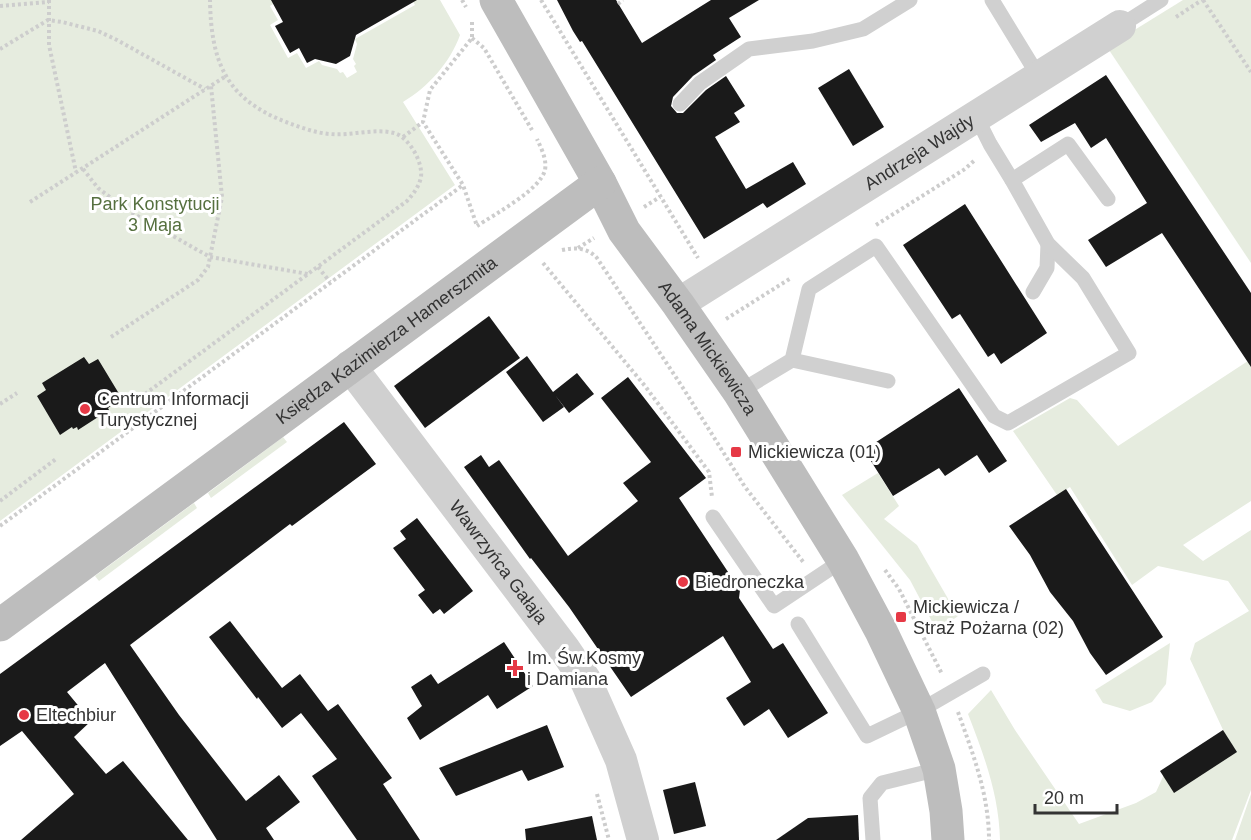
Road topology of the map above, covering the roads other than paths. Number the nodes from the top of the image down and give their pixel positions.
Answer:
1 (496, 0) edge
2 (910, 0) edge
3 (992, 0) edge
4 (1161, 0) edge
5 (1120, 26) joint
6 (1039, 77) junction
7 (680, 104) dead end
8 (976, 116) junction
9 (1012, 180) junction
10 (600, 183) junction
11 (1108, 199) dead end
12 (1048, 244) junction
13 (1033, 292) dead end
14 (678, 304) junction
15 (792, 360) junction
16 (350, 366) junction
17 (888, 381) dead end
18 (739, 392) junction
19 (713, 517) dead end
20 (843, 560) junction
21 (798, 624) dead end
22 (0, 625) edge
23 (983, 674) dead end
24 (919, 711) junction
25 (939, 769) junction
26 (643, 840) edge
27 (873, 840) edge
28 (948, 840) edge

1 - 10 street, Adama Mickiewicza
2 - 7 lane
3 - 6 lane
4 - 5 lane, Andrzeja Wajdy
5 - 6 street, Andrzeja Wajdy
6 - 8 street, Andrzeja Wajdy
8 - 9 lane
8 - 14 street, Andrzeja Wajdy
9 - 11 lane
9 - 12 lane
10 - 14 street, Adama Mickiewicza
10 - 16 street, Księdza Kazimierza Hamerszmita
12 - 13 lane
12 - 15 lane
14 - 18 street, Adama Mickiewicza
15 - 17 lane
15 - 18 lane
16 - 22 street, Księdza Kazimierza Hamerszmita
16 - 26 street, Wawrzyńca Gałaja
18 - 20 street, Adama Mickiewicza
19 - 20 lane
20 - 24 street, Adama Mickiewicza
21 - 24 lane
23 - 24 lane
24 - 25 street, Adama Mickiewicza
25 - 27 lane
25 - 28 street, Adama Mickiewicza

